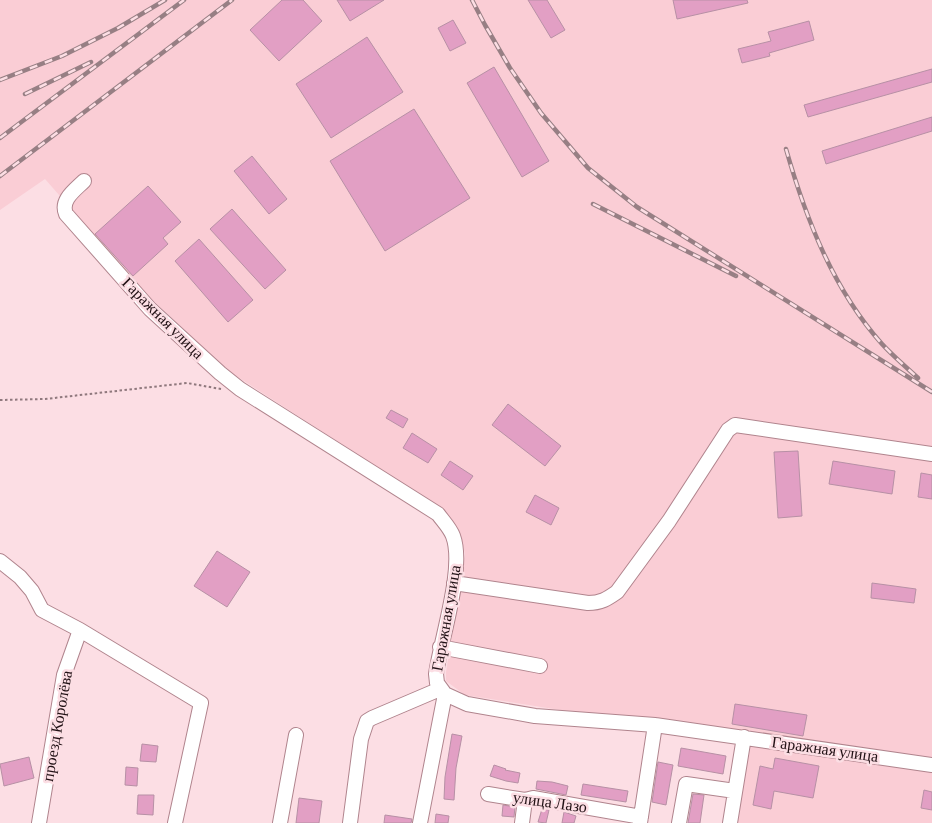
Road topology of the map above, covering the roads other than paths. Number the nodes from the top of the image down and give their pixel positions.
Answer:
1 (84, 181) dead end
2 (932, 454) edge
3 (0, 561) edge
4 (454, 583) junction
5 (80, 630) junction
6 (440, 647) junction
7 (540, 666) dead end
8 (442, 692) junction
9 (655, 725) junction
10 (296, 735) dead end
11 (744, 737) junction
12 (932, 765) edge
13 (735, 791) junction
14 (488, 794) dead end
15 (525, 800) junction
16 (640, 820) edge
17 (39, 823) edge
18 (175, 823) edge
19 (280, 823) edge
20 (350, 823) edge
21 (420, 823) edge
22 (522, 823) edge
23 (680, 823) edge
24 (730, 823) edge

1 - 4 street, Гаражная улица
2 - 4 street
3 - 5 street
4 - 6 street, Гаражная улица
5 - 17 street, проезд Королёва
5 - 18 street
6 - 7 street
6 - 8 street, Гаражная улица
8 - 9 street, Гаражная улица
8 - 20 street
8 - 21 street
9 - 11 street, Гаражная улица
9 - 16 street
10 - 19 street
11 - 12 street, Гаражная улица
11 - 13 street
13 - 23 street
13 - 24 street
14 - 15 street, улица Лазо
15 - 16 street, улица Лазо
15 - 22 street

